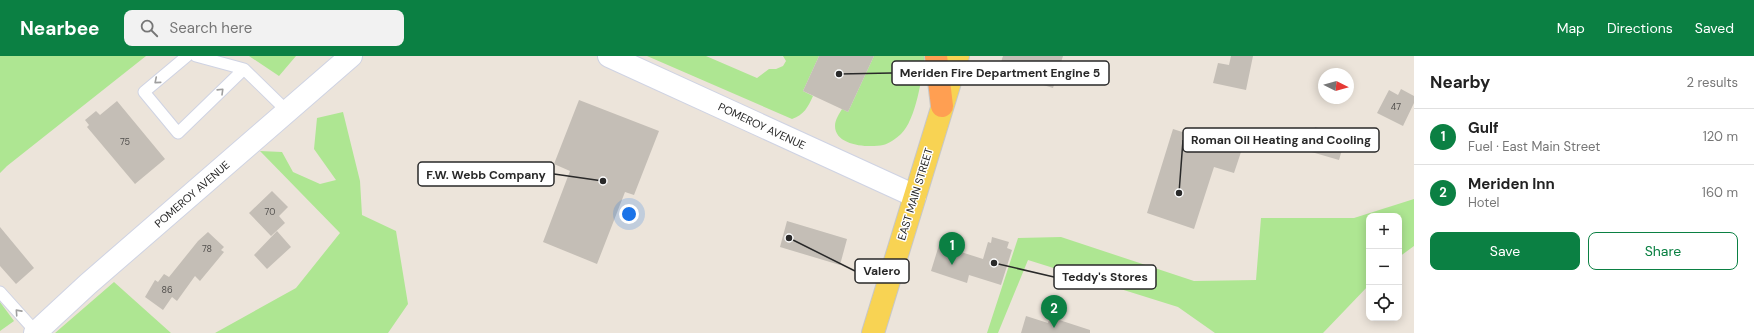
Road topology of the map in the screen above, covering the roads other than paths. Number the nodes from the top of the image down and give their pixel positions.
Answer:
1 (187, 56) edge
2 (196, 56) edge
3 (351, 56) edge
4 (609, 56) edge
5 (936, 56) edge
6 (958, 56) edge
7 (244, 69) junction
8 (942, 106) junction
9 (287, 111) junction
10 (915, 196) junction
11 (0, 292) edge
12 (35, 332) edge
13 (873, 333) edge

1 -> 7 lane
2 - 7 lane
3 - 9 main road, POMEROY AVENUE
4 - 10 main road, POMEROY AVENUE
5 - 8 highway
6 - 8 main road, EAST MAIN STREET
7 - 9 lane
8 - 10 main road, EAST MAIN STREET
9 - 12 main road, POMEROY AVENUE
10 - 13 main road, EAST MAIN STREET
12 -> 11 lane

